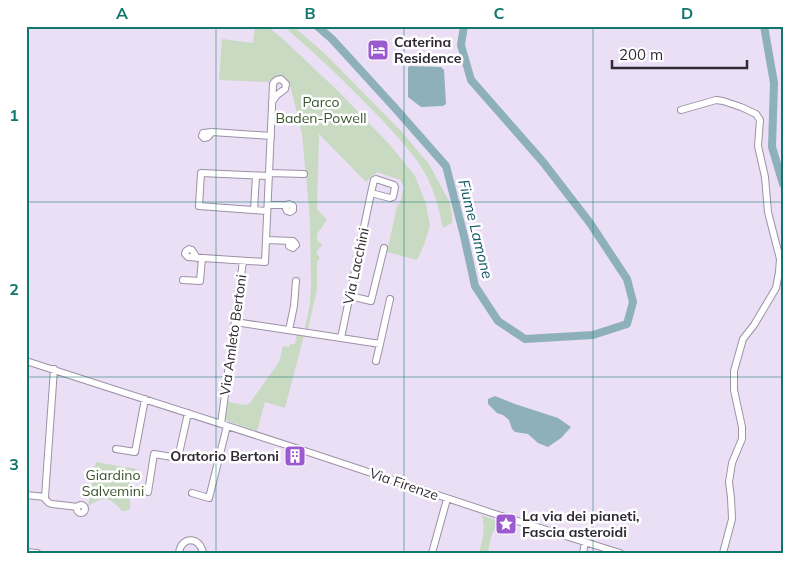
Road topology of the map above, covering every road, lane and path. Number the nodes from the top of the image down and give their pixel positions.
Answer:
1 (272, 102) junction
2 (681, 110) dead end
3 (212, 132) dead end
4 (271, 136) junction
5 (304, 174) dead end
6 (268, 175) junction
7 (256, 176) junction
8 (371, 193) dead end
9 (286, 205) dead end
10 (268, 208) junction
11 (254, 210) junction
12 (266, 240) junction
13 (291, 242) dead end
14 (384, 248) dead end
15 (243, 260) junction
16 (183, 280) dead end
17 (296, 281) dead end
18 (350, 296) junction
19 (390, 299) dead end
20 (235, 322) junction
21 (289, 330) junction
22 (342, 338) junction
23 (380, 344) junction
24 (26, 361) edge
25 (376, 361) dead end
26 (54, 369) junction
27 (145, 399) junction
28 (188, 413) junction
29 (224, 425) junction
30 (116, 449) dead end
31 (148, 492) dead end
32 (192, 493) dead end
33 (26, 495) edge
34 (45, 497) junction
35 (447, 499) junction
36 (78, 507) dead end
37 (585, 542) junction
38 (26, 552) edge
39 (38, 553) edge
40 (179, 553) edge
41 (203, 553) edge
42 (432, 553) edge
43 (583, 553) edge
44 (620, 553) edge
45 (723, 553) edge

1 - 1 street, Via Amleto Bertoni
1 - 4 street, Via Amleto Bertoni
2 - 45 street
3 - 4 street
4 - 6 street, Via Amleto Bertoni
5 - 6 street
6 - 7 street
6 - 10 street, Via Amleto Bertoni
7 - 11 street
7 - 11 street
8 - 18 street, Via Lacchini
9 - 10 street
10 - 11 street
10 - 12 street, Via Amleto Bertoni
12 - 13 street
12 - 15 street, Via Amleto Bertoni
14 - 18 street
15 - 16 street
15 - 20 street, Via Amleto Bertoni
17 - 21 street
18 - 22 street, Via Lacchini
19 - 23 street
20 - 21 street
20 - 29 street, Via Amleto Bertoni
21 - 22 street
22 - 23 street
23 - 25 street
24 - 26 street, Via Firenze
26 - 27 street, Via Firenze
26 - 34 street
27 - 28 street, Via Firenze
27 - 30 street
28 - 29 street, Via Firenze
28 - 31 street
29 - 32 street, Via Amleto Bertoni
29 - 35 street, Via Firenze
33 - 34 street
34 - 36 street
35 - 37 street, Via Firenze
35 - 42 street
37 - 43 street
37 - 44 street, Via Firenze
38 - 39 street
40 - 41 street

